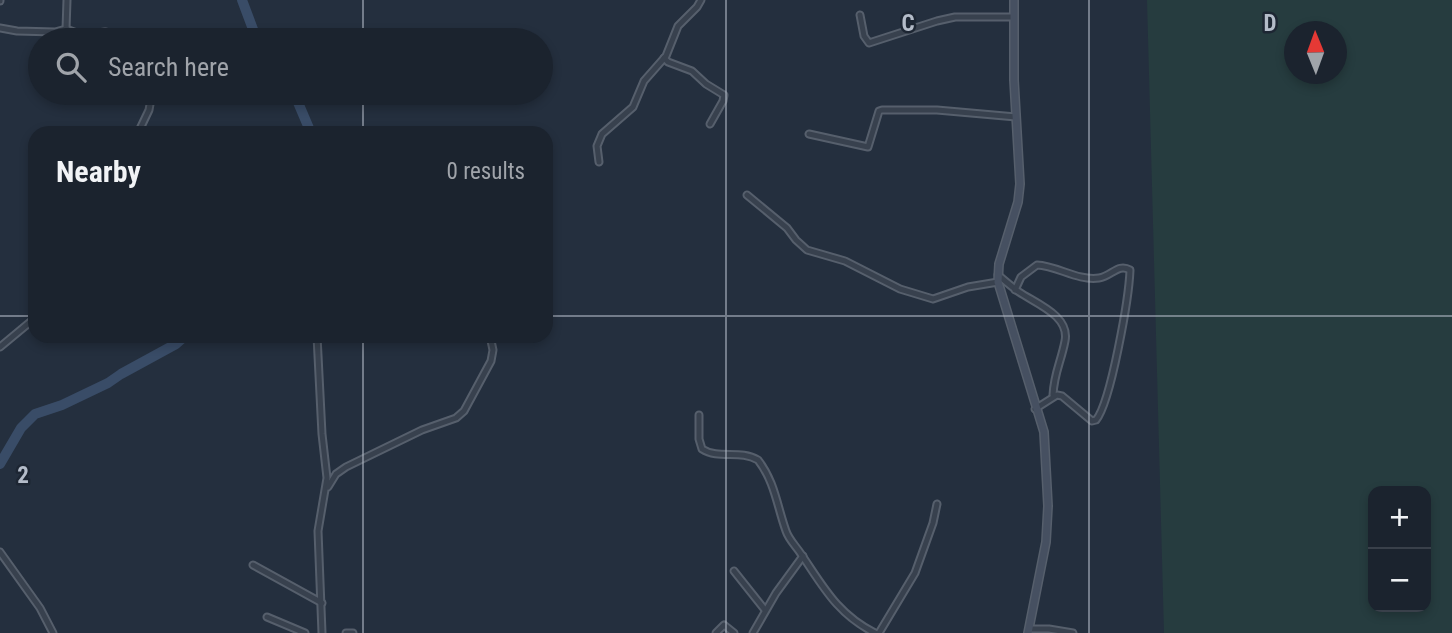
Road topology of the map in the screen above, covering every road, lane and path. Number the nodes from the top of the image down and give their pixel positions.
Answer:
1 (67, 0) edge
2 (701, 0) edge
3 (1014, 0) edge
4 (860, 15) dead end
5 (1014, 17) junction
6 (0, 27) edge
7 (66, 28) edge
8 (28, 32) edge
9 (664, 58) junction
10 (150, 105) edge
11 (1016, 117) junction
12 (710, 124) dead end
13 (141, 126) edge
14 (809, 134) dead end
15 (599, 162) dead end
16 (747, 195) dead end
17 (998, 278) junction
18 (1016, 290) junction
19 (28, 323) edge
20 (1, 343) edge
21 (317, 343) edge
22 (492, 343) edge
23 (1053, 395) junction
24 (1035, 409) junction
25 (699, 415) dead end
26 (326, 493) junction
27 (937, 504) dead end
28 (0, 552) edge
29 (803, 556) junction
30 (253, 565) dead end
31 (734, 571) dead end
32 (322, 603) junction
33 (765, 610) junction
34 (267, 617) dead end
35 (1028, 631) edge
36 (53, 633) edge
37 (305, 633) edge
38 (322, 633) edge
39 (346, 633) edge
40 (353, 633) edge
41 (716, 633) edge
42 (734, 633) edge
43 (753, 633) edge
44 (877, 633) edge
45 (1073, 633) edge

1 - 7 street
2 - 9 street
3 - 5 street
4 - 5 street
5 - 11 street
6 - 8 street
9 - 12 street
9 - 15 street
10 - 13 street
11 - 14 street
11 - 17 street
16 - 17 street
17 - 18 street
17 - 24 street
18 - 23 street
18 - 23 street
19 - 20 street
21 - 26 street
22 - 26 street
23 - 24 street
24 - 35 street
25 - 29 street
26 - 32 street
27 - 44 street
28 - 36 street
29 - 33 street
29 - 44 street
30 - 32 street
31 - 33 street
32 - 38 street
33 - 43 street
34 - 37 street
35 - 45 street
39 - 40 street
41 - 42 street

